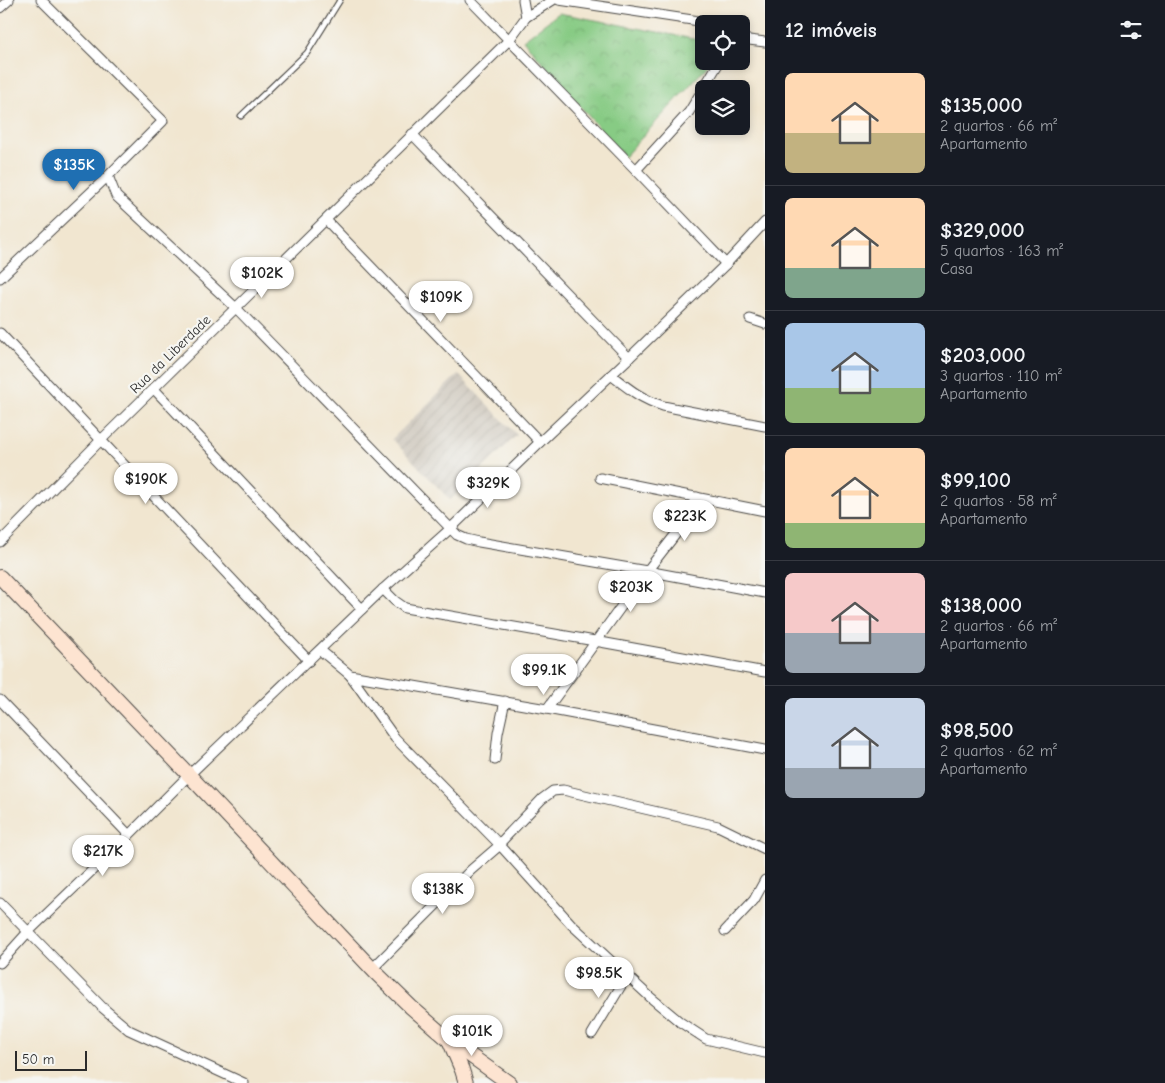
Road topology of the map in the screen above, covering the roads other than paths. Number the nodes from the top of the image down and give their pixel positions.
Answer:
1 (9, 0) edge
2 (41, 0) edge
3 (340, 0) edge
4 (470, 0) edge
5 (523, 0) edge
6 (553, 0) edge
7 (559, 0) edge
8 (0, 8) edge
9 (526, 17) junction
10 (695, 20) edge
11 (509, 40) junction
12 (750, 40) edge
13 (765, 42) edge
14 (715, 70) edge
15 (241, 116) dead end
16 (412, 134) junction
17 (636, 170) junction
18 (108, 176) junction
19 (326, 220) junction
20 (765, 222) edge
21 (726, 264) junction
22 (0, 278) edge
23 (236, 308) junction
24 (750, 319) dead end
25 (765, 324) edge
26 (0, 333) edge
27 (629, 358) junction
28 (611, 375) junction
29 (154, 389) junction
30 (765, 426) edge
31 (102, 440) junction
32 (540, 442) junction
33 (600, 478) dead end
34 (697, 497) junction
35 (765, 511) edge
36 (450, 528) junction
37 (0, 542) edge
38 (647, 570) junction
39 (0, 577) edge
40 (383, 589) junction
41 (765, 593) edge
42 (362, 609) junction
43 (595, 641) junction
44 (320, 650) junction
45 (309, 661) junction
46 (765, 672) edge
47 (350, 675) junction
48 (0, 700) edge
49 (505, 702) junction
50 (547, 709) junction
51 (765, 750) edge
52 (495, 760) dead end
53 (189, 775) junction
54 (129, 835) junction
55 (499, 845) junction
56 (765, 848) edge
57 (764, 883) edge
58 (0, 903) edge
59 (725, 931) dead end
60 (28, 932) junction
61 (0, 963) edge
62 (372, 969) junction
63 (627, 976) junction
64 (592, 1034) dead end
65 (450, 1041) junction
66 (765, 1054) edge
67 (244, 1083) edge
68 (466, 1083) edge
69 (509, 1083) edge

1 - 8 street
2 - 18 street
3 - 15 lane
4 - 11 street
5 - 9 street
6 - 9 street
7 - 10 street
9 - 11 street, Rua da Liberdade
11 - 16 street, Rua da Liberdade
11 - 17 street
12 - 13 street
14 - 17 street
16 - 19 street, Rua da Liberdade
16 - 27 street
17 - 21 street
18 - 22 street
18 - 23 street
19 - 23 street, Rua da Liberdade
19 - 32 street
20 - 21 street
21 - 27 street
23 - 29 street, Rua da Liberdade
23 - 36 street
24 - 25 street
26 - 31 street
27 - 28 street
28 - 30 street
28 - 32 street
29 - 31 street, Rua da Liberdade
29 - 42 street
31 - 37 street, Rua da Liberdade
31 - 45 street
32 - 36 street
33 - 34 street
34 - 35 street
34 - 38 street
36 - 38 street
36 - 40 street
38 - 41 street
38 - 43 street
39 - 53 main road
40 - 42 street
40 - 43 street
42 - 44 street
43 - 46 street
43 - 50 street
44 - 45 street
44 - 47 street
45 - 53 street
47 - 49 street
47 - 55 street
48 - 54 street
49 - 50 street
49 - 52 street
50 - 51 street
53 - 54 street
53 - 62 main road
54 - 60 street
55 - 56 street
55 - 62 street
55 - 63 street
57 - 59 street
58 - 60 street
60 - 61 street
60 - 67 street
62 - 65 main road
63 - 64 street
63 - 66 street
65 - 68 main road
65 - 69 main road

